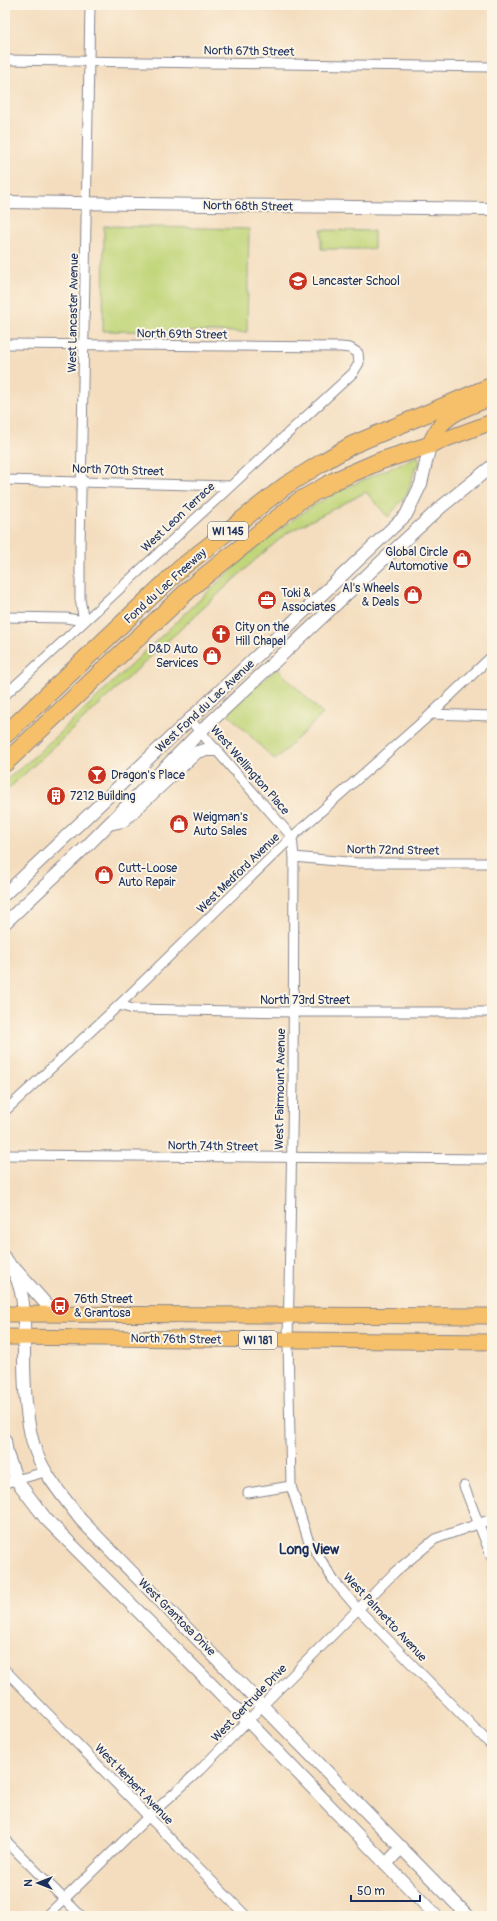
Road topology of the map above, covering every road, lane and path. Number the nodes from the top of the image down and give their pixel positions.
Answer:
1 (90, 5) edge
2 (5, 60) edge
3 (89, 61) junction
4 (492, 67) edge
5 (5, 202) edge
6 (87, 203) junction
7 (492, 209) edge
8 (5, 344) edge
9 (85, 345) junction
10 (358, 352) joint
11 (492, 386) edge
12 (492, 398) edge
13 (492, 422) edge
14 (430, 445) junction
15 (490, 471) edge
16 (5, 480) edge
17 (82, 480) junction
18 (230, 486) junction
19 (5, 617) edge
20 (84, 621) junction
21 (492, 656) edge
22 (5, 695) edge
23 (431, 714) junction
24 (492, 716) edge
25 (190, 720) junction
26 (201, 732) junction
27 (5, 735) edge
28 (216, 750) junction
29 (5, 763) edge
30 (108, 824) junction
31 (292, 837) junction
32 (294, 856) junction
33 (492, 863) edge
34 (5, 894) edge
35 (5, 923) edge
36 (119, 1005) junction
37 (294, 1012) junction
38 (492, 1012) edge
39 (5, 1111) edge
40 (5, 1155) edge
41 (290, 1158) junction
42 (492, 1159) edge
43 (7, 1261) edge
44 (24, 1313) junction
45 (54, 1313) junction
46 (5, 1314) edge
47 (289, 1316) junction
48 (492, 1316) edge
49 (5, 1337) edge
50 (24, 1337) junction
51 (288, 1341) junction
52 (492, 1342) edge
53 (5, 1440) edge
54 (45, 1472) junction
55 (17, 1481) junction
56 (5, 1483) edge
57 (291, 1486) junction
58 (464, 1486) dead end
59 (248, 1493) dead end
60 (492, 1519) edge
61 (478, 1522) junction
62 (492, 1558) edge
63 (358, 1609) junction
64 (5, 1670) edge
65 (262, 1705) junction
66 (248, 1721) junction
67 (492, 1746) edge
68 (149, 1816) junction
69 (5, 1840) edge
70 (402, 1847) junction
71 (386, 1864) junction
72 (64, 1898) junction
73 (47, 1916) edge
74 (81, 1916) edge
75 (246, 1916) edge
76 (436, 1916) edge
77 (468, 1916) edge

1 - 3 street, West Lancaster Avenue
2 - 3 street, North 67th Street
3 - 4 street, North 67th Street
3 - 6 street, West Lancaster Avenue
5 - 6 street, North 68th Street
6 - 7 street, North 68th Street
6 - 9 street, West Lancaster Avenue
8 - 9 street, North 69th Street
9 - 10 street, North 69th Street
9 - 17 street, West Lancaster Avenue
10 - 18 street, West Leon Terrace
11 - 27 highway, Fond du Lac Freeway / WI 145
12 - 14 main road
13 - 14 main road, WI 145
14 - 25 street, West Fond du Lac Avenue
14 - 29 highway, Fond du Lac Freeway / WI 145
15 - 26 street, West Fond du Lac Avenue
16 - 17 street, North 70th Street
17 - 18 street, North 70th Street
17 - 20 street, West Lancaster Avenue
18 - 20 street, West Leon Terrace
19 - 20 street
20 - 22 street, West Leon Terrace
21 - 23 street, West Medford Avenue
23 - 24 street
23 - 31 street, West Medford Avenue
25 - 26 street, West Wellington Place
25 - 34 street, West Fond du Lac Avenue
26 - 28 street, West Wellington Place
26 - 30 street, West Fond du Lac Avenue
28 - 30 street
28 - 31 street, West Wellington Place
30 - 35 street, West Fond du Lac Avenue
31 - 32 street, West Fairmount Avenue
31 - 36 street, West Medford Avenue
32 - 33 street, North 72nd Street
32 - 37 street, West Fairmount Avenue
36 - 37 street, North 73rd Street
36 - 39 street, West Medford Avenue
37 - 38 street, North 73rd Street
37 - 41 street, West Fairmount Avenue
40 - 41 street, North 74th Street
41 - 42 street, North 74th Street
41 - 47 street, West Fairmount Avenue
43 - 44 street, West Grantosa Drive
43 - 45 street
44 - 45 main road, North 76th Street / WI 181
44 - 46 main road, North 76th Street / WI 181
44 - 50 street, West Grantosa Drive
45 - 47 main road, North 76th Street / WI 181
47 - 48 main road, North 76th Street / WI 181
47 - 51 street, West Fairmount Avenue
49 - 50 main road, North 76th Street / WI 181
50 - 51 main road, North 76th Street / WI 181
50 - 54 street, West Grantosa Drive
51 - 52 main road, North 76th Street / WI 181
51 - 57 street, West Palmetto Avenue
53 - 55 street, West Grantosa Drive
54 - 55 street
54 - 65 street, West Grantosa Drive
55 - 56 street
55 - 66 street, West Grantosa Drive
57 - 59 street
57 - 63 street, West Palmetto Avenue
58 - 61 street
60 - 61 street, West Gertrude Drive
61 - 62 street
61 - 63 street, West Gertrude Drive
63 - 65 street, West Gertrude Drive
63 - 67 street, West Palmetto Avenue
64 - 68 street, West Herbert Avenue
65 - 66 street, West Gertrude Drive
65 - 70 street, West Grantosa Drive
66 - 68 street, West Gertrude Drive
66 - 71 street, West Grantosa Drive
68 - 72 street, West Gertrude Drive
68 - 75 street, West Herbert Avenue
69 - 72 street
70 - 71 street
70 - 77 street, West Grantosa Drive
71 - 76 street, West Grantosa Drive
72 - 73 street, West Gertrude Drive
72 - 74 street

